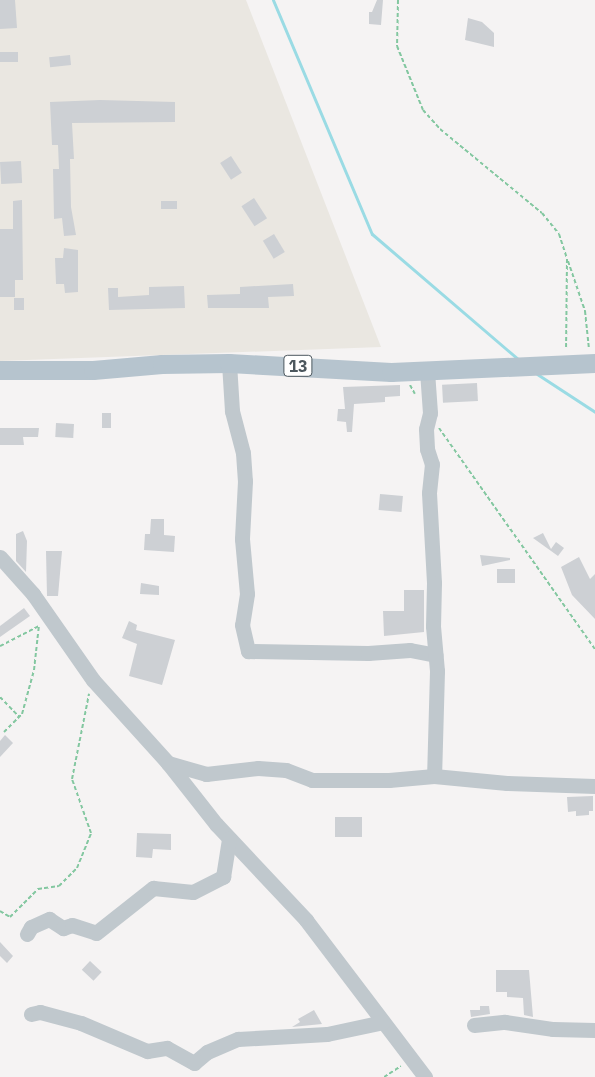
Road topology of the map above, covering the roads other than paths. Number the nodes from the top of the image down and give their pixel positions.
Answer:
1 (230, 363) junction
2 (581, 363) edge
3 (0, 370) edge
4 (427, 371) junction
5 (0, 557) edge
6 (436, 655) junction
7 (168, 763) junction
8 (434, 776) junction
9 (595, 786) edge
10 (229, 838) junction
11 (27, 934) dead end
12 (31, 1014) dead end
13 (383, 1022) junction
14 (474, 1025) dead end
15 (595, 1030) edge
16 (424, 1077) edge

1 - 3 main road, 13
1 - 4 main road, 13
1 - 6 street
2 - 4 main road, 13
4 - 6 street
5 - 7 street
6 - 8 street
7 - 8 street
7 - 10 street
8 - 9 street
10 - 11 street
10 - 13 street
12 - 13 street
13 - 16 street
14 - 15 street

